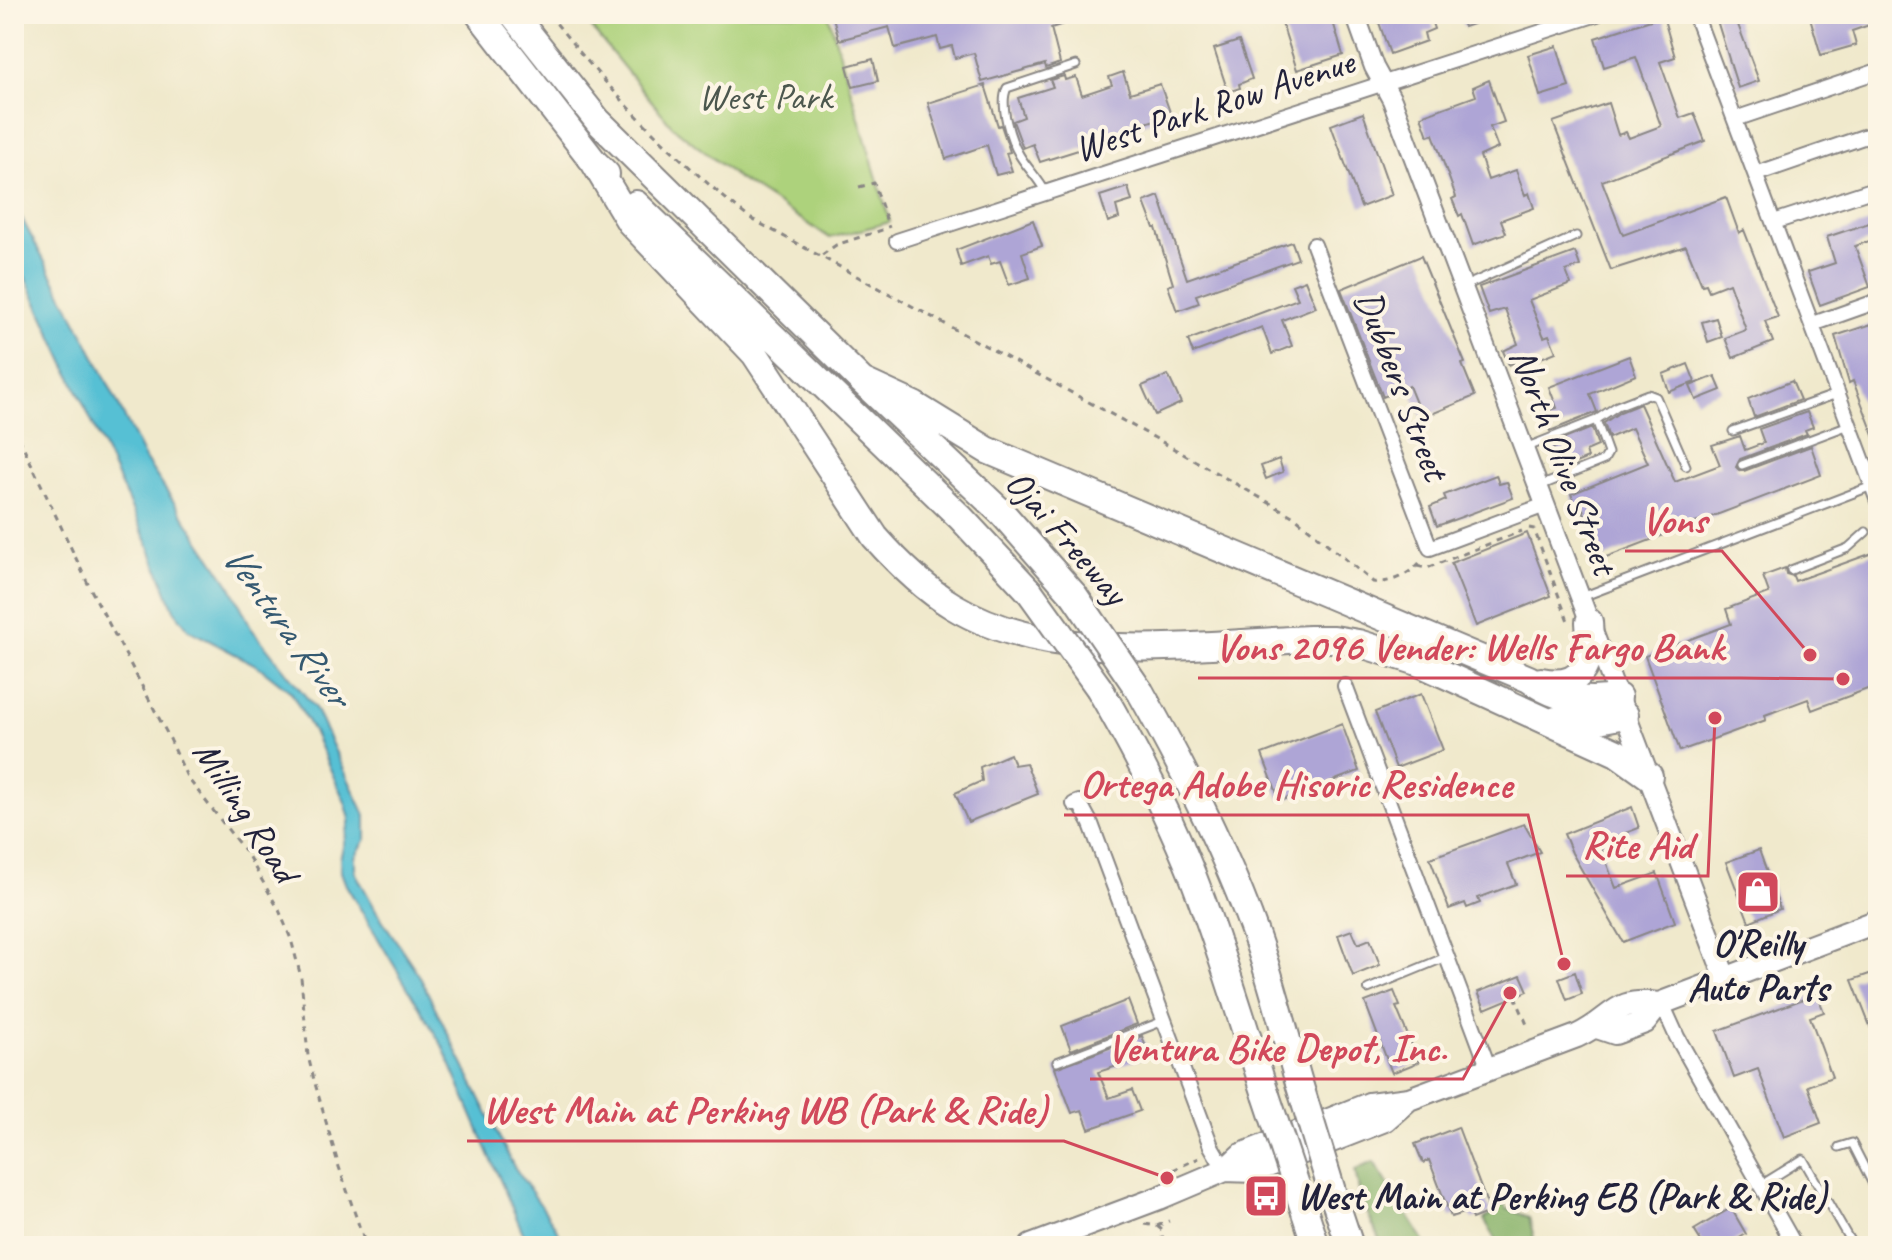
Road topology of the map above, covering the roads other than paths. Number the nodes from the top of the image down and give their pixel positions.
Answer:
1 (479, 14) edge
2 (513, 14) edge
3 (1355, 14) edge
4 (1597, 14) edge
5 (1695, 14) edge
6 (1076, 65) dead end
7 (1878, 71) edge
8 (1384, 84) junction
9 (1735, 119) junction
10 (1878, 132) edge
11 (594, 162) junction
12 (1756, 174) junction
13 (1878, 188) edge
14 (1046, 193) junction
15 (1774, 222) junction
16 (893, 235) road end
17 (1576, 236) dead end
18 (1314, 245) dead end
19 (1463, 287) junction
20 (1878, 301) edge
21 (1813, 324) junction
22 (862, 381) junction
23 (1839, 393) junction
24 (1596, 420) junction
25 (1850, 425) junction
26 (1733, 431) dead end
27 (1523, 449) junction
28 (1742, 465) dead end
29 (1686, 466) dead end
30 (1872, 467) edge
31 (1872, 486) junction
32 (1538, 487) junction
33 (1878, 501) edge
34 (1545, 505) junction
35 (1866, 532) dead end
36 (1791, 570) dead end
37 (1579, 616) junction
38 (1529, 679) junction
39 (1345, 686) dead end
40 (1622, 706) junction
41 (1541, 719) junction
42 (1649, 776) junction
43 (1076, 803) dead end
44 (1878, 921) edge
45 (1446, 957) junction
46 (1725, 977) junction
47 (1368, 989) dead end
48 (1659, 1004) junction
49 (1166, 1020) junction
50 (1057, 1062) dead end
51 (1489, 1069) junction
52 (1839, 1147) dead end
53 (1225, 1170) junction
54 (1761, 1185) junction
55 (1878, 1194) edge
56 (1031, 1246) edge
57 (1316, 1246) edge
58 (1350, 1246) edge
59 (1795, 1246) edge
60 (1853, 1246) edge

1 - 11 highway, Ojai Freeway
2 - 22 highway, Ojai Freeway
3 - 8 street, North Olive Street
4 - 8 street, West Park Row Avenue
5 - 9 street
6 - 14 lane
7 - 9 street
8 - 14 street, West Park Row Avenue
8 - 19 street, North Olive Street
9 - 12 street
10 - 12 street
11 - 41 highway
11 - 57 highway, Ojai Freeway, bridge
12 - 15 street
13 - 15 street
14 - 16 street, West Park Row Avenue
15 - 21 street
17 - 19 lane
18 - 34 street, Dubbers Street
19 - 27 street, North Olive Street
20 - 21 street
21 - 23 street
22 - 38 highway
22 - 58 highway, Ojai Freeway, bridge
23 - 25 street
23 - 26 lane
24 - 27 lane
24 - 29 lane
24 - 32 lane
25 - 28 lane
25 - 30 street
27 - 32 street, North Olive Street
30 - 31 street
31 - 33 street
31 - 37 lane
32 - 34 street, North Olive Street
34 - 37 street, North Olive Street
35 - 36 lane
37 - 38 highway
37 - 40 street, North Olive Street
38 - 40 highway
39 - 45 street
40 - 41 highway
40 - 42 main road, North Olive Street
41 - 42 highway
42 - 46 main road, North Olive Street
43 - 49 street
44 - 46 main road
45 - 47 lane
45 - 51 street
46 - 48 main road
48 - 51 main road
48 - 54 street
49 - 50 lane
49 - 53 street
51 - 53 main road
52 - 55 lane
53 - 56 main road
54 - 59 street
54 - 60 lane

